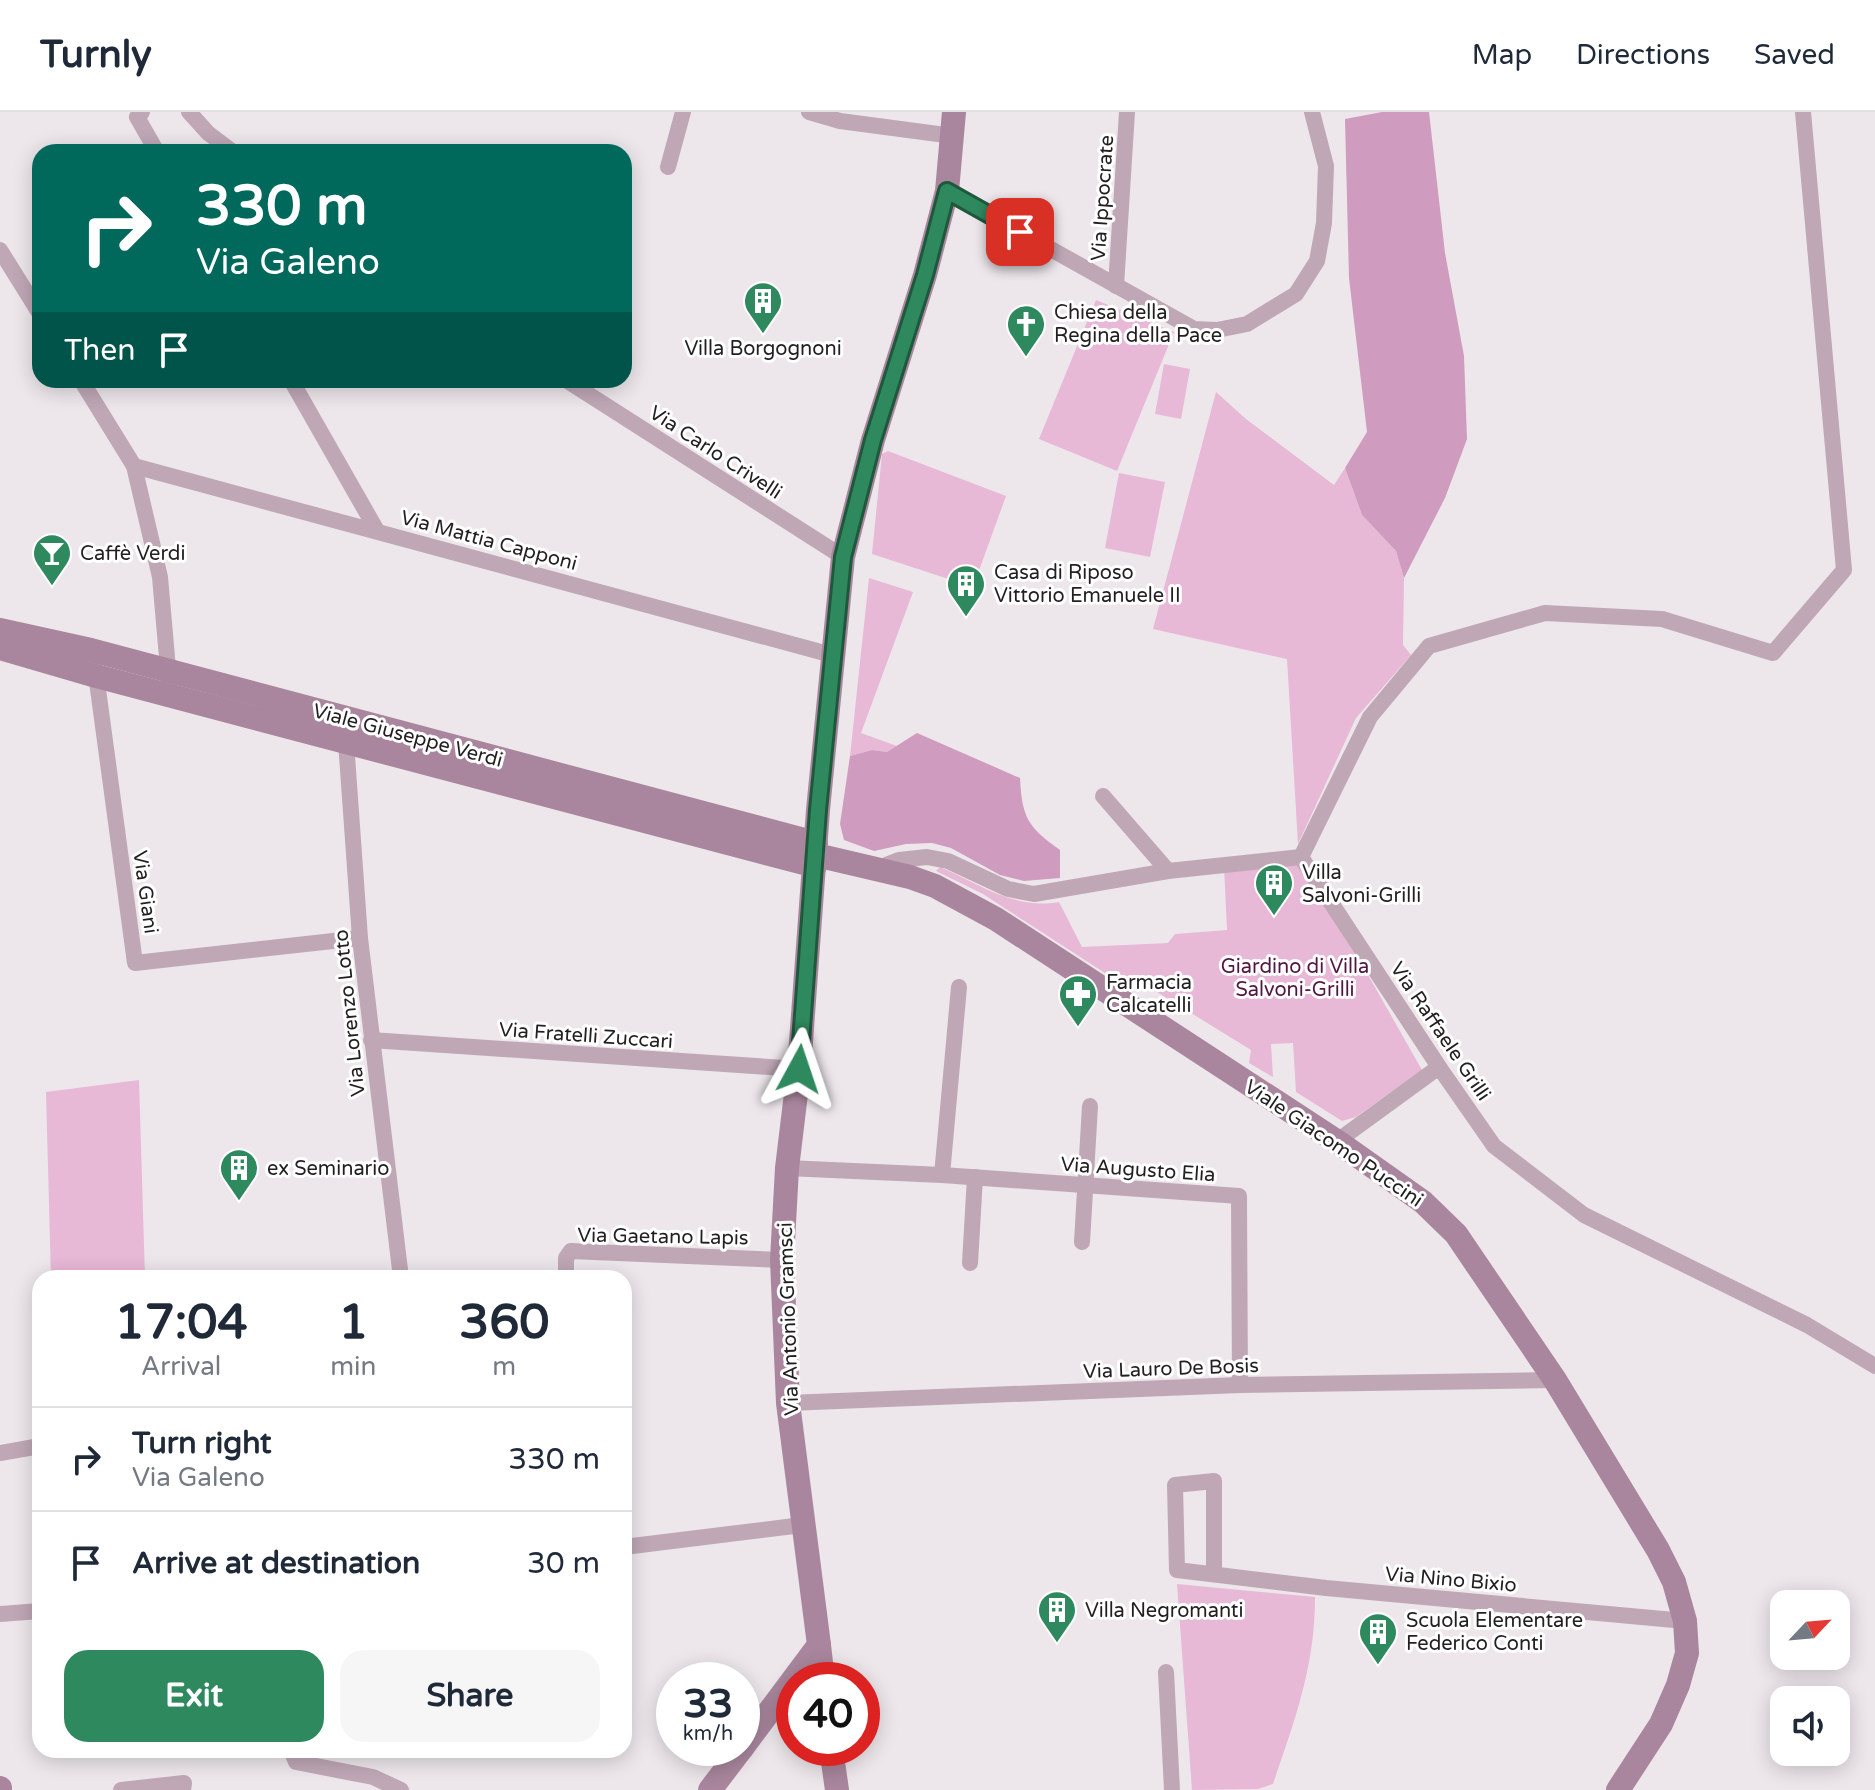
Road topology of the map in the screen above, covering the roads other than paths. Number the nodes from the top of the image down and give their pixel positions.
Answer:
1 (189, 112) edge
2 (683, 112) edge
3 (809, 112) edge
4 (1127, 112) edge
5 (1312, 112) edge
6 (1803, 112) edge
7 (137, 114) edge
8 (953, 124) edge
9 (153, 144) edge
10 (222, 144) edge
11 (668, 167) dead end
12 (947, 191) junction
13 (0, 250) edge
14 (1116, 286) junction
15 (32, 301) edge
16 (86, 388) edge
17 (296, 388) edge
18 (579, 388) edge
19 (134, 466) junction
20 (376, 529) junction
21 (843, 557) junction
22 (2, 633) edge
23 (91, 650) junction
24 (832, 655) junction
25 (168, 670) junction
26 (96, 676) junction
27 (171, 695) junction
28 (346, 742) junction
29 (1103, 796) dead end
30 (816, 855) junction
31 (1301, 857) junction
32 (874, 870) junction
33 (1168, 871) junction
34 (360, 938) junction
35 (959, 987) dead end
36 (371, 1040) junction
37 (1439, 1067) junction
38 (799, 1069) junction
39 (1090, 1106) dead end
40 (1336, 1142) junction
41 (787, 1168) junction
42 (942, 1175) junction
43 (975, 1177) junction
44 (1084, 1185) junction
45 (1082, 1242) dead end
46 (782, 1260) junction
47 (970, 1263) dead end
48 (400, 1270) edge
49 (566, 1270) edge
50 (1875, 1366) edge
51 (1555, 1380) junction
52 (1240, 1385) junction
53 (788, 1403) junction
54 (32, 1447) edge
55 (0, 1453) edge
56 (802, 1525) junction
57 (632, 1546) edge
58 (1214, 1574) junction
59 (32, 1612) edge
60 (0, 1614) edge
61 (1685, 1621) junction
62 (819, 1645) junction
63 (821, 1662) edge
64 (1166, 1672) dead end
65 (760, 1724) edge
66 (294, 1758) edge
67 (728, 1766) edge
68 (834, 1766) edge
69 (121, 1790) edge
70 (183, 1790) edge
71 (401, 1790) edge
72 (710, 1790) edge
73 (837, 1790) edge
74 (1172, 1790) edge
75 (1618, 1790) edge

1 - 10 street
2 - 11 street
3 - 8 street
4 - 14 street, Via Ippocrate
5 - 14 street
6 - 31 street
7 - 9 street
8 - 12 street, Via Antonio Gramsci
12 - 14 street
12 - 21 street, Via Antonio Gramsci
13 - 15 street
16 - 19 street
17 - 20 street
18 - 21 street, Via Carlo Crivelli
19 - 20 street, Via Mattia Capponi
19 - 25 street
20 - 24 street, Via Mattia Capponi
21 - 24 street, Via Antonio Gramsci
22 - 23 street, Viale Giuseppe Verdi
22 - 26 street, Viale Giuseppe Verdi
23 - 25 street, Viale Giuseppe Verdi
23 - 26 street, Via Giani
24 - 30 street, Via Antonio Gramsci
25 - 27 street
25 - 30 street, Viale Giuseppe Verdi
26 - 27 street, Viale Giuseppe Verdi
26 - 34 street, Via Giani
27 - 28 street, Viale Giuseppe Verdi
28 - 30 street, Viale Giuseppe Verdi
28 - 34 street, Via Lorenzo Lotto
29 - 33 street
30 - 32 street, Viale Giacomo Puccini
30 - 38 street, Via Antonio Gramsci
31 - 33 street
31 - 37 street, Via Raffaele Grilli
32 - 33 street
32 - 40 street, Viale Giacomo Puccini
34 - 36 street, Via Lorenzo Lotto
35 - 42 street
36 - 38 street, Via Fratelli Zuccari
36 - 48 street, Via Lorenzo Lotto
37 - 40 street
37 - 50 street, Via Raffaele Grilli
38 - 41 street, Via Antonio Gramsci
39 - 44 street
40 - 51 street, Viale Giacomo Puccini
41 - 42 street, Via Augusto Elia
41 - 46 street, Via Antonio Gramsci
42 - 43 street, Via Augusto Elia
43 - 44 street, Via Augusto Elia
43 - 47 street
44 - 45 street
44 - 52 street, Via Augusto Elia
46 - 49 street, Via Gaetano Lapis
46 - 53 street, Via Antonio Gramsci
51 - 52 street, Via Lauro De Bosis
51 - 61 street, Viale Giacomo Puccini
52 - 53 street, Via Lauro De Bosis
53 - 56 street, Via Antonio Gramsci
54 - 55 street
56 - 57 street
56 - 62 street, Via Antonio Gramsci
58 - 58 street, Via Nino Bixio
58 - 61 street, Via Nino Bixio
59 - 60 street
61 - 75 street, Viale Giacomo Puccini
62 - 63 street, Via Antonio Gramsci
62 - 65 street
64 - 74 street
66 - 71 street
67 - 72 street
68 - 73 street
69 - 70 street

